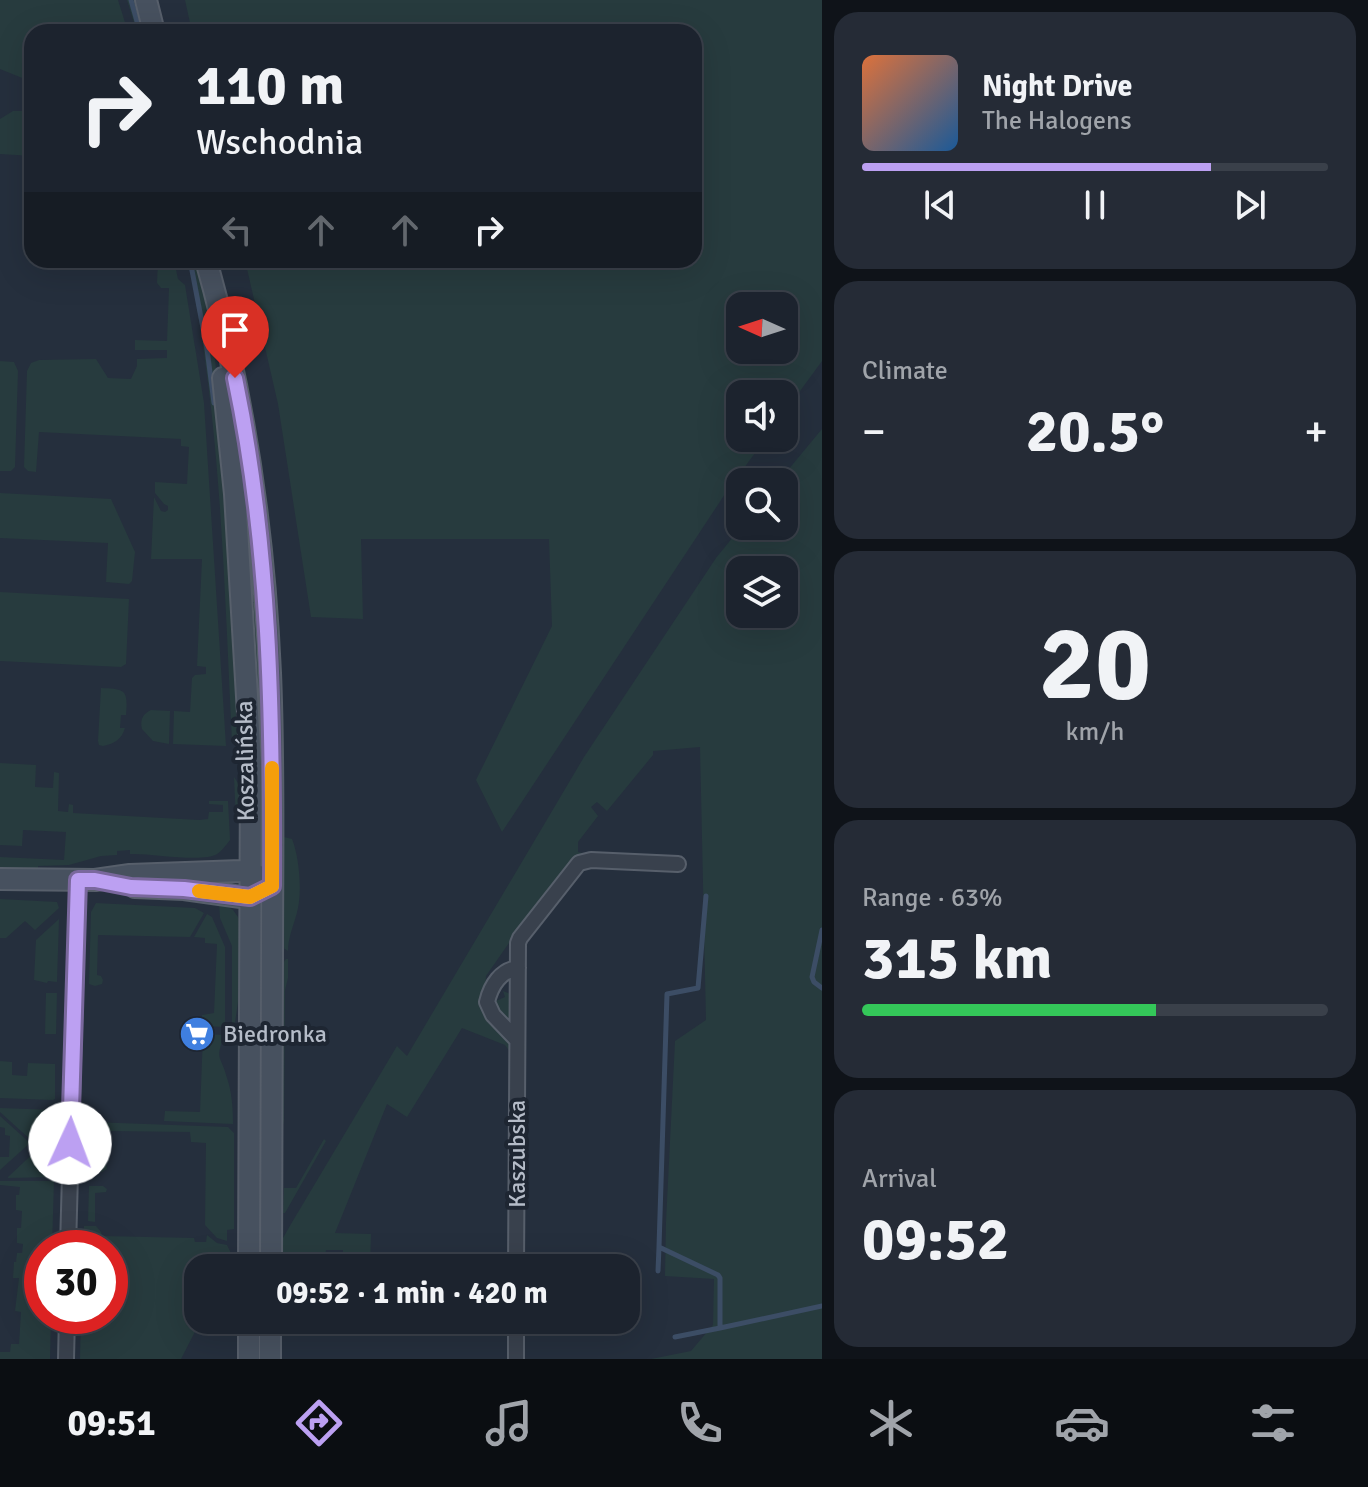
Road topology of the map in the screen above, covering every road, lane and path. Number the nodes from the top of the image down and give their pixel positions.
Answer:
1 (146, 0) edge
2 (152, 24) edge
3 (206, 268) edge
4 (208, 268) edge
5 (678, 864) dead end
6 (251, 871) junction
7 (0, 879) edge
8 (87, 880) junction
9 (272, 886) junction
10 (250, 897) junction
11 (518, 968) junction
12 (517, 1040) junction
13 (69, 1230) edge
14 (249, 1254) edge
15 (271, 1254) edge
16 (516, 1254) edge
17 (67, 1334) edge
18 (249, 1334) edge
19 (270, 1334) edge
20 (516, 1334) edge
21 (66, 1359) edge
22 (249, 1359) edge
23 (270, 1359) edge
24 (516, 1359) edge

1 - 2 main road
3 - 6 main road, Koszalińska
4 - 9 main road, Koszalińska
5 - 11 street, Kaszubska
6 - 8 main road
6 - 9 main road
6 - 10 main road, Koszalińska
7 - 8 main road
8 - 10 main road
8 - 13 street
9 - 10 main road
9 - 15 main road, Koszalińska
10 - 14 main road, Koszalińska
11 - 12 street, Kaszubska
11 - 12 street
12 - 16 street, Kaszubska
17 - 21 street
18 - 22 main road
19 - 23 main road
20 - 24 street

